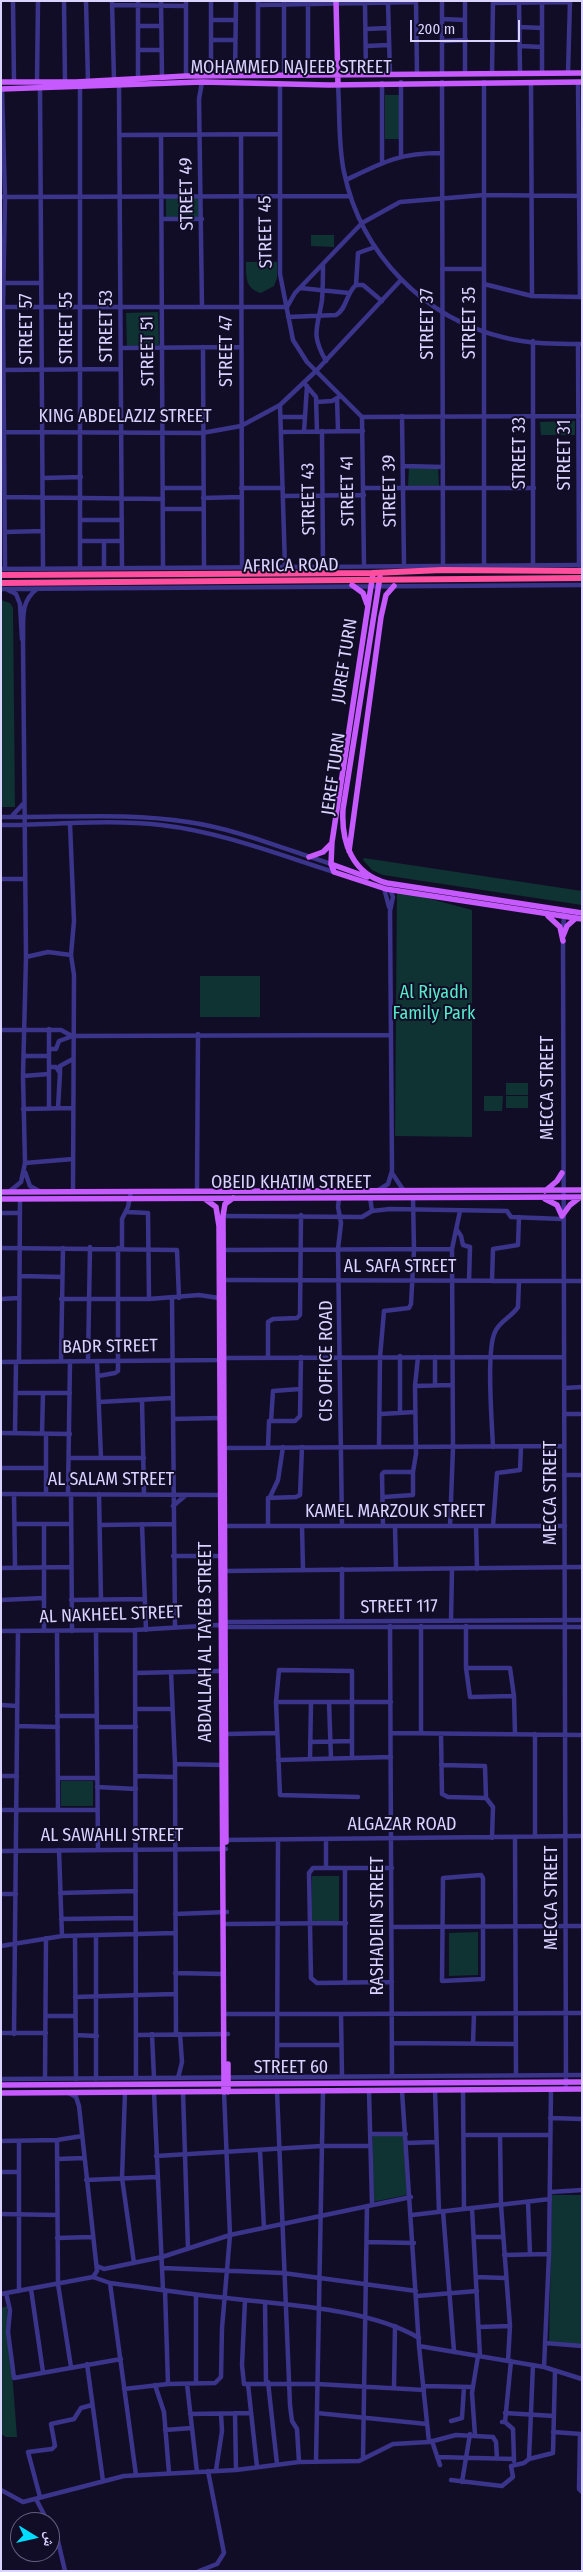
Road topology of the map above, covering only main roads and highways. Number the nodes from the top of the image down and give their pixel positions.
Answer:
1 (336, 2) edge
2 (582, 73) edge
3 (338, 74) junction
4 (580, 82) edge
5 (338, 85) junction
6 (2, 87) edge
7 (274, 567) road end
8 (579, 567) edge
9 (561, 571) junction
10 (186, 574) junction
11 (267, 574) junction
12 (1, 575) edge
13 (544, 578) junction
14 (582, 578) edge
15 (376, 579) junction
16 (186, 582) junction
17 (266, 582) junction
18 (352, 585) road end
19 (535, 585) road end
20 (394, 586) road end
21 (2, 587) edge
22 (275, 587) road end
23 (367, 611) junction
24 (332, 842) junction
25 (349, 851) junction
26 (309, 857) road end
27 (331, 864) junction
28 (373, 879) junction
29 (582, 913) edge
30 (544, 914) junction
31 (564, 914) junction
32 (579, 919) edge
33 (562, 1173) road end
34 (582, 1190) edge
35 (293, 1191) junction
36 (305, 1191) junction
37 (545, 1191) junction
38 (1, 1192) edge
39 (233, 1198) junction
40 (293, 1198) junction
41 (305, 1198) junction
42 (543, 1198) junction
43 (581, 1198) edge
44 (1, 1199) edge
45 (205, 1199) junction
46 (220, 1216) junction
47 (222, 1280) junction
48 (222, 1359) junction
49 (222, 1495) junction
50 (222, 1625) junction
51 (223, 1696) junction
52 (224, 1840) junction
53 (225, 1912) junction
54 (226, 2014) junction
55 (391, 2079) junction
56 (226, 2080) junction
57 (582, 2082) edge
58 (1, 2085) edge
59 (582, 2089) edge
60 (390, 2091) junction
61 (226, 2092) junction
62 (1, 2093) edge

1 - 3 main road
2 - 3 main road, MOHAMMED NAJEEB STREET
3 - 5 main road
3 - 6 main road, MOHAMMED NAJEEB STREET
4 - 5 main road, MOHAMMED NAJEEB STREET
5 - 6 main road, MOHAMMED NAJEEB STREET
7 - 11 highway
8 - 9 highway
8 - 9 highway, AFRICA ROAD
9 - 15 highway, AFRICA ROAD
10 - 11 highway, AFRICA ROAD
10 - 12 highway, AFRICA ROAD
10 - 16 highway
11 - 15 highway, AFRICA ROAD
13 - 14 highway, AFRICA ROAD
13 - 15 highway, AFRICA ROAD
13 - 19 highway
15 - 17 highway, AFRICA ROAD
15 - 23 main road, JUREF TURN
15 - 25 main road, JEREF TURN
16 - 17 highway, AFRICA ROAD
16 - 21 highway, AFRICA ROAD
17 - 22 highway
18 - 23 main road
20 - 25 main road
23 - 24 main road, JUREF TURN
24 - 26 main road
24 - 27 main road, JUREF TURN
25 - 28 main road, JEREF TURN
27 - 28 main road
27 - 30 main road, JUREF TURN
28 - 31 main road
29 - 31 main road
30 - 31 main road
30 - 32 main road
31 - 32 main road
33 - 37 main road
34 - 37 main road, OBEID KHATIM STREET
35 - 36 main road, OBEID KHATIM STREET
35 - 38 main road, OBEID KHATIM STREET
35 - 40 main road
36 - 37 main road, OBEID KHATIM STREET
36 - 41 main road
39 - 40 main road, OBEID KHATIM STREET
39 - 45 main road, OBEID KHATIM STREET
39 - 46 main road, ABDALLAH AL TAYEB STREET
40 - 41 main road, OBEID KHATIM STREET
41 - 42 main road, OBEID KHATIM STREET
42 - 43 main road, OBEID KHATIM STREET
42 - 43 main road
44 - 45 main road, OBEID KHATIM STREET
45 - 46 main road
46 - 47 main road, ABDALLAH AL TAYEB STREET
46 - 47 main road, ABDALLAH AL TAYEB STREET
47 - 48 main road, ABDALLAH AL TAYEB STREET
47 - 48 main road, ABDALLAH AL TAYEB STREET
48 - 49 main road, ABDALLAH AL TAYEB STREET
48 - 49 main road, ABDALLAH AL TAYEB STREET
49 - 50 main road, ABDALLAH AL TAYEB STREET
49 - 50 main road, ABDALLAH AL TAYEB STREET
50 - 51 main road, ABDALLAH AL TAYEB STREET
50 - 51 main road, ABDALLAH AL TAYEB STREET
51 - 52 main road, ABDALLAH AL TAYEB STREET
51 - 52 main road, ABDALLAH AL TAYEB STREET
52 - 53 main road, ABDALLAH AL TAYEB STREET
53 - 54 main road, ABDALLAH AL TAYEB STREET
53 - 54 main road, ABDALLAH AL TAYEB STREET
54 - 56 main road, ABDALLAH AL TAYEB STREET
55 - 56 main road, STREET 60
55 - 57 main road, STREET 60
55 - 60 main road
56 - 58 main road, STREET 60
56 - 61 main road, ABDALLAH AL TAYEB STREET
59 - 60 main road, STREET 60
60 - 61 main road, STREET 60
61 - 62 main road, STREET 60

